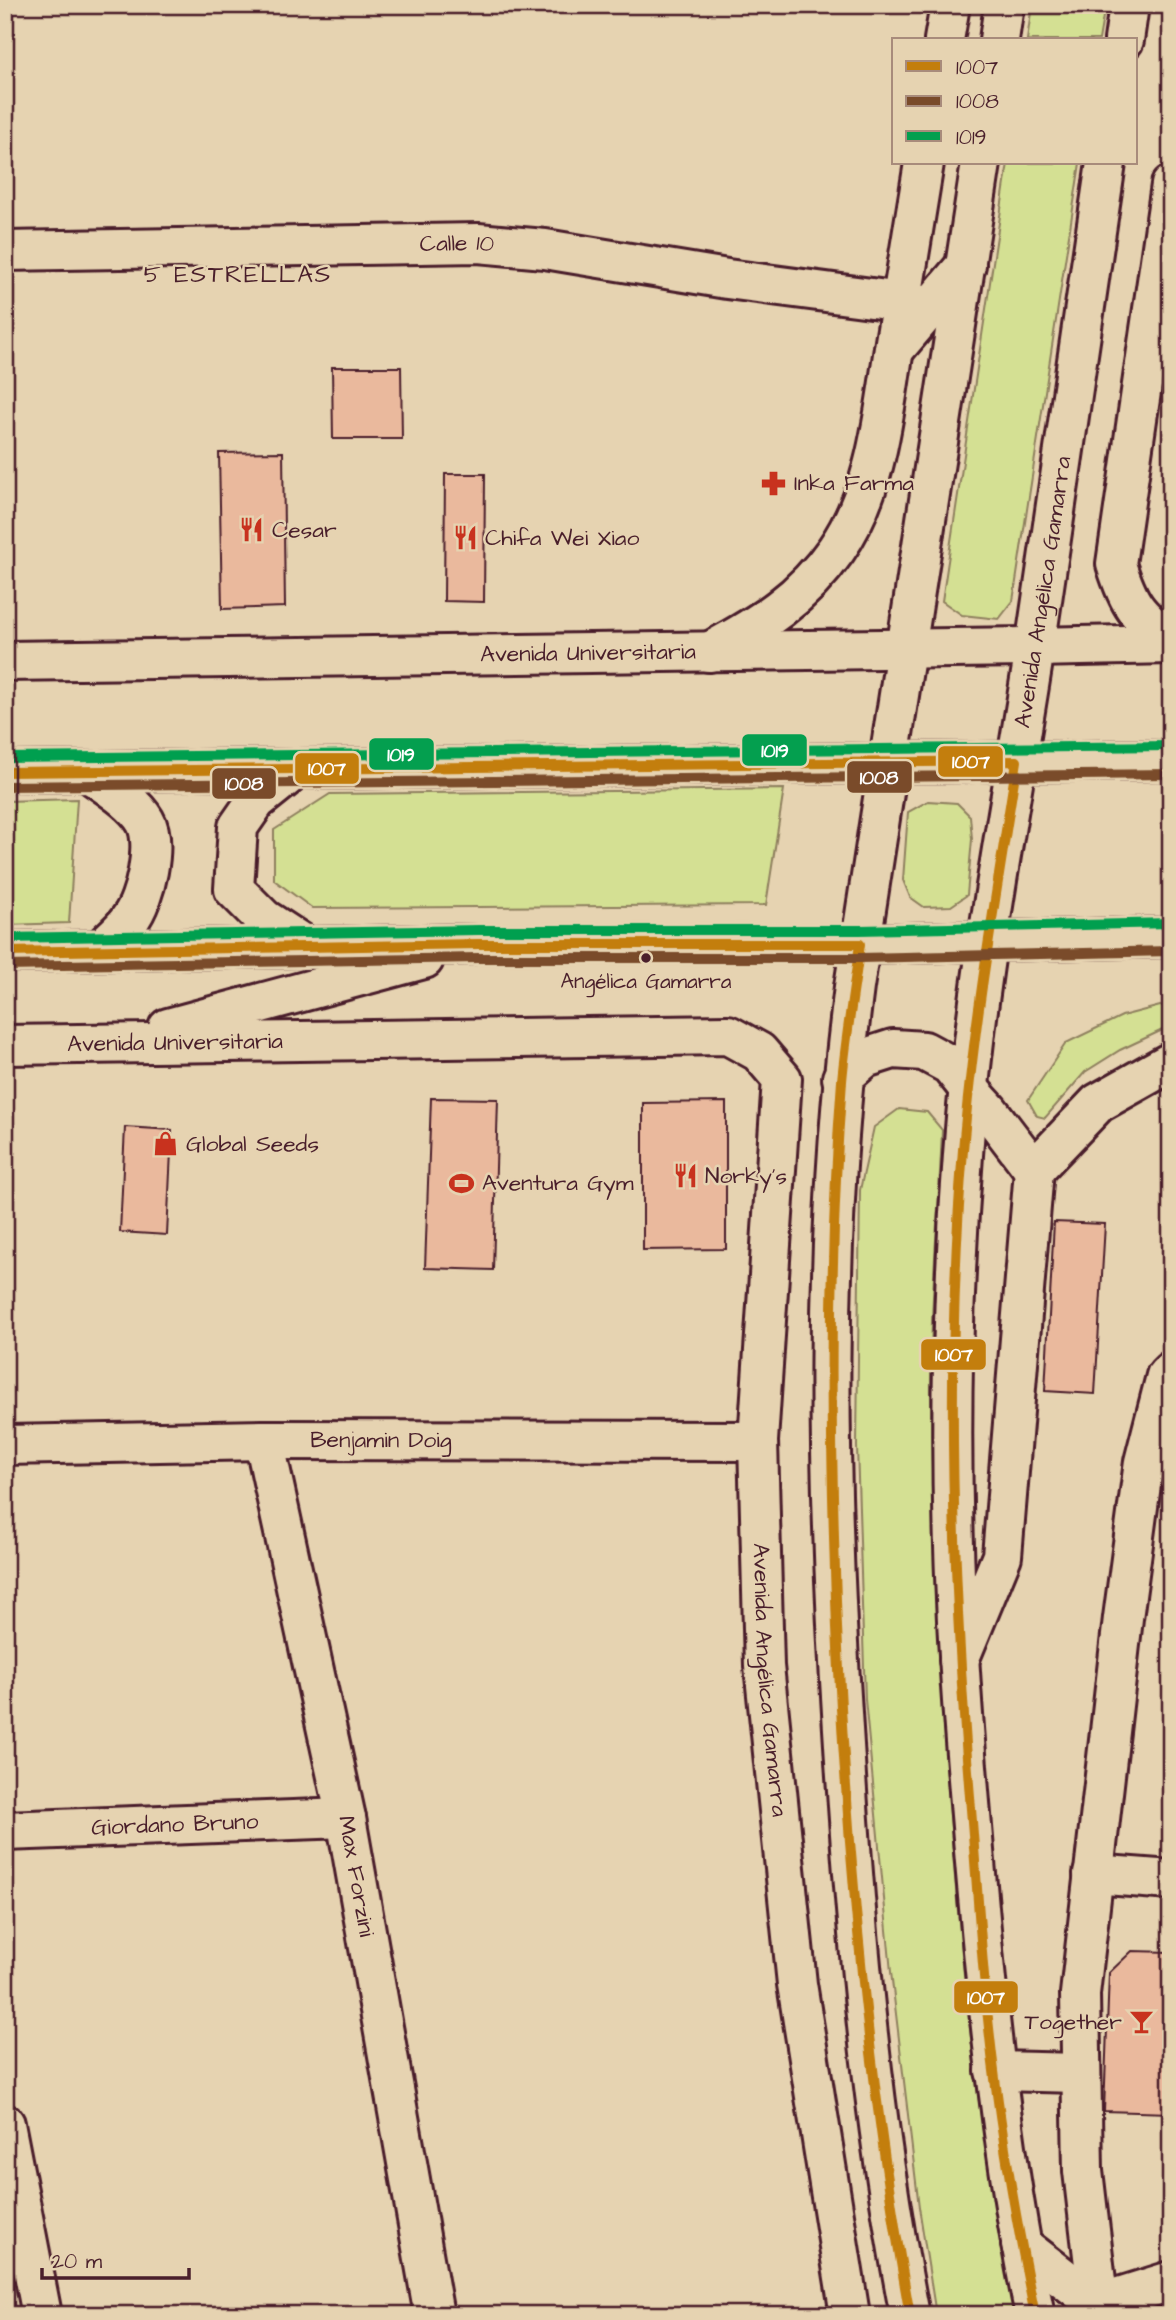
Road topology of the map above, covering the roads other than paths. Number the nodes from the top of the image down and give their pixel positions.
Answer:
1 (950, 5) edge
2 (1004, 5) edge
3 (1129, 5) edge
4 (944, 38) edge
5 (999, 38) edge
6 (1124, 38) edge
7 (924, 164) edge
8 (981, 164) edge
9 (1106, 164) edge
10 (1171, 185) edge
11 (5, 251) edge
12 (966, 265) junction
13 (902, 302) junction
14 (894, 351) junction
15 (1171, 643) edge
16 (1035, 647) junction
17 (907, 649) junction
18 (709, 652) junction
19 (5, 661) edge
20 (1171, 760) edge
21 (1017, 761) junction
22 (889, 762) junction
23 (296, 769) junction
24 (5, 772) edge
25 (88, 772) junction
26 (1168, 940) edge
27 (988, 942) junction
28 (478, 944) junction
29 (860, 944) junction
30 (307, 947) junction
31 (100, 950) junction
32 (5, 952) edge
33 (116, 1043) junction
34 (5, 1045) edge
35 (759, 1052) joint
36 (1171, 1062) edge
37 (842, 1078) junction
38 (969, 1088) junction
39 (1034, 1170) junction
40 (1169, 1375) edge
41 (264, 1440) junction
42 (758, 1441) junction
43 (5, 1445) edge
44 (959, 1660) junction
45 (346, 1818) junction
46 (5, 1831) edge
47 (1093, 1874) junction
48 (1171, 1880) edge
49 (996, 2071) junction
50 (1080, 2073) junction
51 (5, 2124) edge
52 (1021, 2245) junction
53 (1171, 2281) edge
54 (1096, 2311) edge
55 (42, 2315) edge
56 (434, 2315) edge
57 (850, 2315) edge
58 (910, 2315) edge
59 (1035, 2315) edge

1 - 4 main road
2 - 5 main road
3 - 6 main road
7 - 13 main road
8 - 12 main road
9 - 16 main road, Avenida Angélica Gamarra
10 - 15 main road
11 - 13 main road, Calle 10
12 - 14 main road
12 - 17 main road
13 - 14 main road
14 - 18 main road
15 - 16 main road, Avenida Universitaria
16 - 17 main road, Avenida Universitaria
16 - 21 main road, Avenida Angélica Gamarra
17 - 18 main road, Avenida Universitaria
17 - 22 main road
18 - 19 main road, Avenida Universitaria
20 - 21 main road
21 - 22 main road
21 - 27 main road, Avenida Angélica Gamarra
22 - 23 main road
22 - 29 main road
23 - 25 main road
23 - 30 main road
24 - 25 main road
25 - 31 main road
26 - 27 main road
27 - 29 main road
27 - 38 main road, Avenida Angélica Gamarra
28 - 29 main road
28 - 30 main road
28 - 33 main road
29 - 37 main road
30 - 31 main road
31 - 32 main road
33 - 34 main road, Avenida Universitaria
33 - 35 main road, Avenida Universitaria
35 - 42 main road, Avenida Angélica Gamarra
36 - 39 main road
37 - 38 main road
37 - 58 main road
38 - 39 main road
38 - 44 main road, Avenida Angélica Gamarra
39 - 44 main road
40 - 47 main road
41 - 42 main road, Benjamin Doig
41 - 43 main road, Benjamin Doig
41 - 45 main road, Max Forzini
42 - 57 main road, Avenida Angélica Gamarra
44 - 49 main road, Avenida Angélica Gamarra
45 - 46 main road, Giordano Bruno
45 - 56 main road, Max Forzini
47 - 48 main road
47 - 50 main road
49 - 50 main road
49 - 52 main road, Avenida Angélica Gamarra
50 - 54 main road
51 - 55 main road
52 - 54 main road
52 - 59 main road, Avenida Angélica Gamarra
53 - 54 main road

